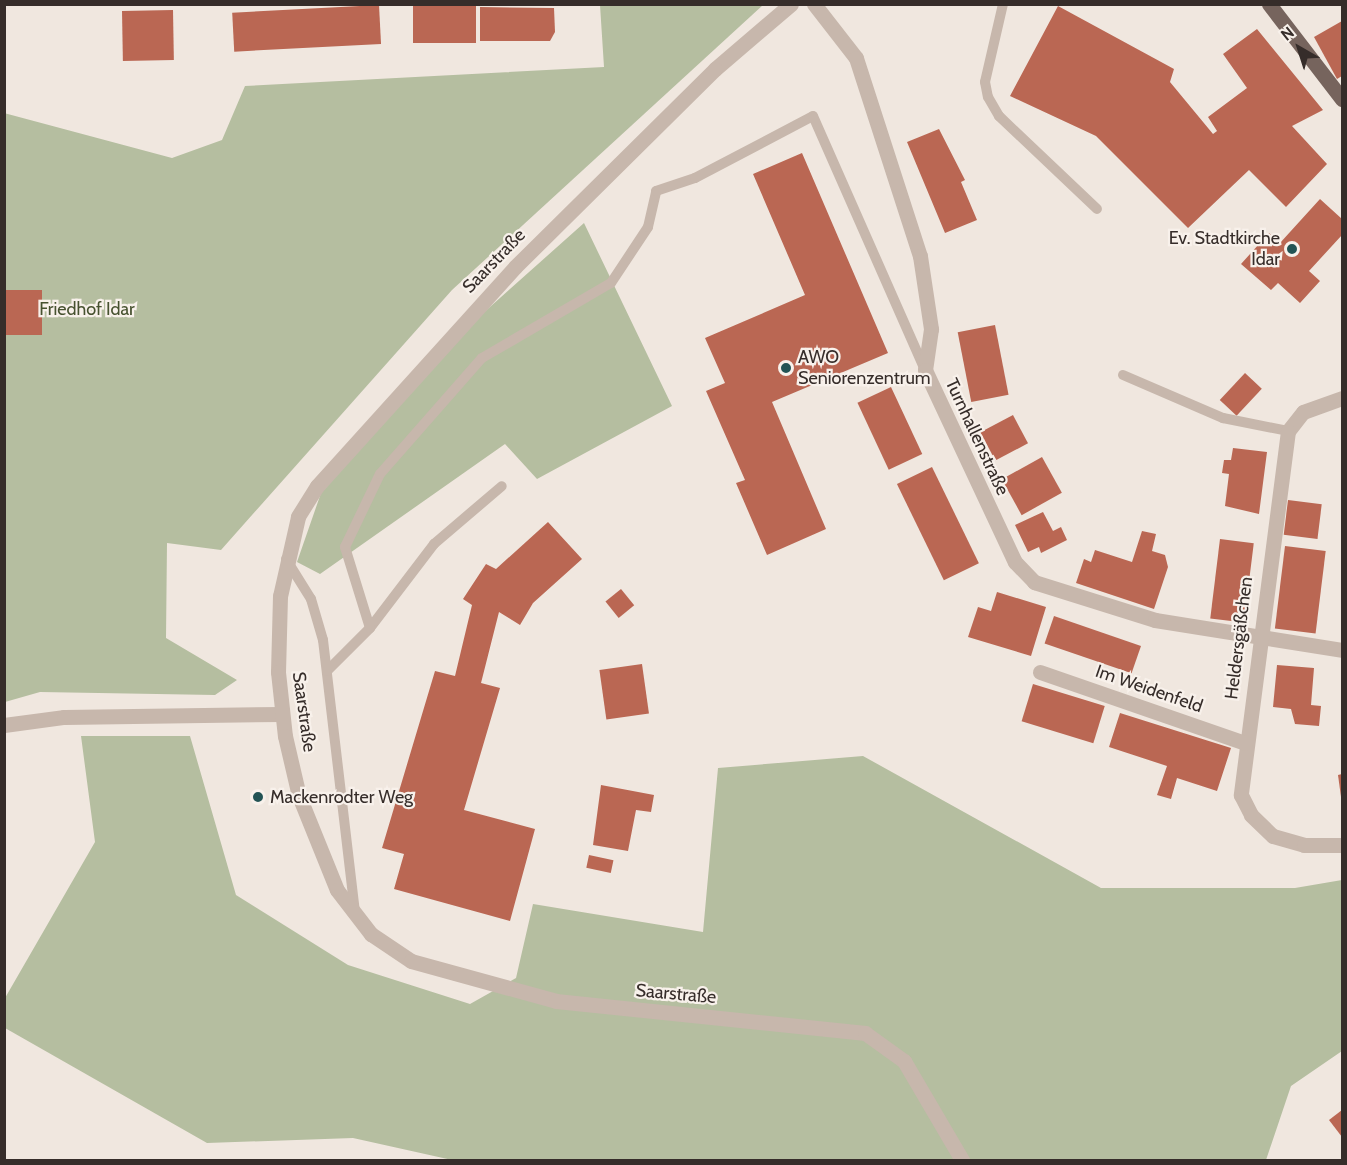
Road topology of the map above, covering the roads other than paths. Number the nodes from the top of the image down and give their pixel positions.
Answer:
1 (790, 4) edge
2 (814, 4) edge
3 (1003, 4) edge
4 (1269, 4) edge
5 (1342, 99) edge
6 (1097, 209) dead end
7 (925, 370) junction
8 (1123, 375) dead end
9 (1342, 398) edge
10 (1288, 430) junction
11 (502, 486) dead end
12 (285, 558) junction
13 (370, 628) junction
14 (1259, 640) junction
15 (1342, 650) edge
16 (327, 670) junction
17 (1040, 672) dead end
18 (282, 714) junction
19 (4, 725) edge
20 (1245, 743) junction
21 (1342, 845) edge
22 (356, 916) junction
23 (962, 1161) edge

1 - 12 street, Saarstraße
2 - 7 street, Turnhallenstraße
3 - 6 lane
4 - 5 main road
7 - 13 lane
7 - 14 street, Turnhallenstraße
8 - 10 lane
9 - 10 street
10 - 14 street, Heldersgäßchen
11 - 13 lane
12 - 16 lane
12 - 18 street, Saarstraße
13 - 16 lane
14 - 15 street, Turnhallenstraße
14 - 20 street, Heldersgäßchen
16 - 22 lane
17 - 20 street, Im Weidenfeld
18 - 19 street
18 - 22 street, Saarstraße
20 - 21 street, Heldersgäßchen
22 - 23 street, Saarstraße

